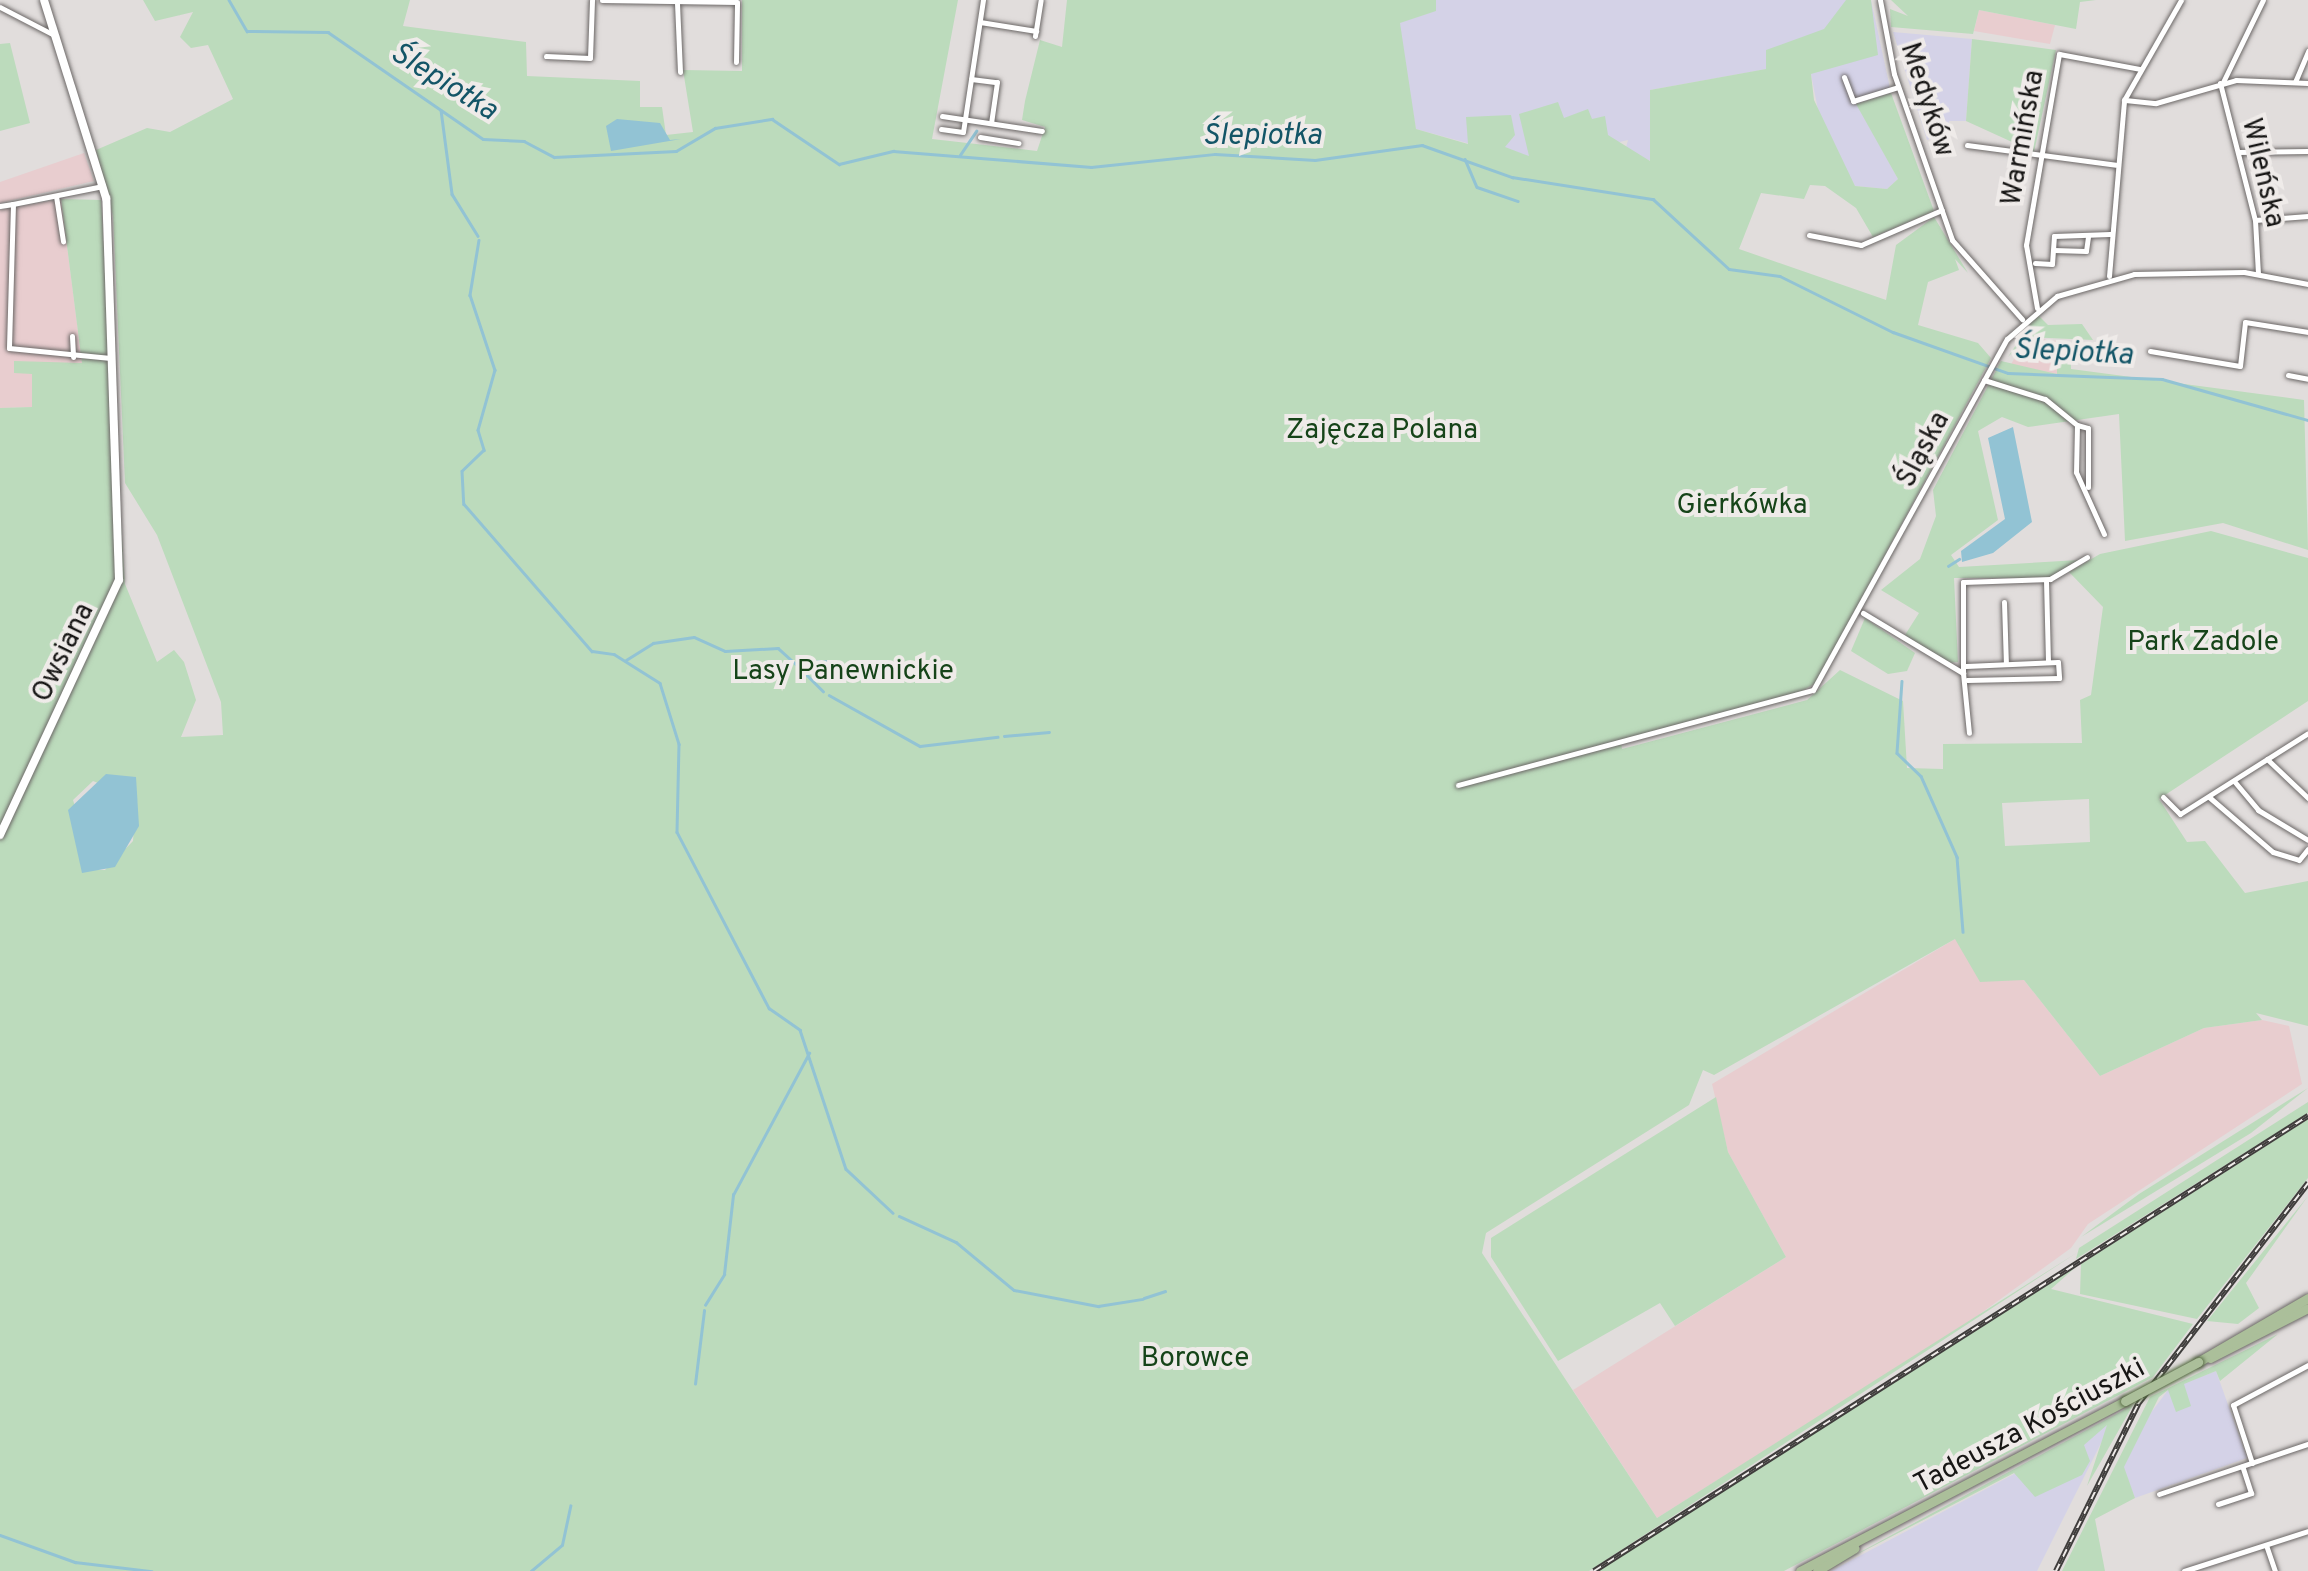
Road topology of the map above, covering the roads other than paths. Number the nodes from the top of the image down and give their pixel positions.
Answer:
1 (44, 0) edge
2 (592, 0) edge
3 (602, 0) edge
4 (983, 0) edge
5 (1041, 0) edge
6 (1880, 0) edge
7 (2181, 0) edge
8 (2263, 0) edge
9 (676, 1) edge
10 (737, 1) edge
11 (0, 7) edge
12 (980, 22) junction
13 (56, 36) junction
14 (2308, 52) edge
15 (546, 56) dead end
16 (736, 62) dead end
17 (2140, 69) junction
18 (680, 72) dead end
19 (1844, 77) dead end
20 (972, 78) junction
21 (2222, 82) junction
22 (2295, 82) junction
23 (2308, 83) edge
24 (1898, 87) junction
25 (2124, 100) junction
26 (942, 116) dead end
27 (965, 120) junction
28 (991, 123) junction
29 (1013, 126) junction
30 (941, 129) dead end
31 (1042, 130) dead end
32 (980, 137) dead end
33 (1010, 142) junction
34 (1019, 143) dead end
35 (1967, 145) dead end
36 (2308, 151) edge
37 (2238, 152) junction
38 (2036, 158) junction
39 (2116, 166) junction
40 (103, 186) junction
41 (56, 196) junction
42 (13, 204) junction
43 (0, 206) edge
44 (1942, 210) junction
45 (2308, 216) edge
46 (2255, 220) junction
47 (2111, 234) junction
48 (1809, 235) dead end
49 (2088, 237) junction
50 (63, 241) dead end
51 (2053, 250) junction
52 (2035, 263) junction
53 (2258, 273) junction
54 (2109, 277) junction
55 (2308, 284) edge
56 (2037, 308) junction
57 (2022, 319) junction
58 (2308, 332) edge
59 (72, 336) dead end
60 (2150, 351) dead end
61 (73, 357) junction
62 (112, 358) junction
63 (2288, 375) dead end
64 (2308, 379) edge
65 (1984, 380) junction
66 (2077, 425) junction
67 (2088, 492) junction
68 (2104, 534) dead end
69 (2087, 556) dead end
70 (2048, 580) junction
71 (2004, 602) dead end
72 (1863, 613) junction
73 (2048, 662) junction
74 (2006, 664) junction
75 (1964, 670) junction
76 (1967, 680) junction
77 (2308, 733) edge
78 (1969, 734) dead end
79 (2267, 760) junction
80 (2234, 781) junction
81 (1458, 786) dead end
82 (2162, 797) dead end
83 (2208, 797) junction
84 (2308, 798) edge
85 (0, 835) edge
86 (2308, 840) edge
87 (2308, 849) edge
88 (2308, 1298) edge
89 (2308, 1308) edge
90 (2198, 1362) junction
91 (2308, 1365) edge
92 (2308, 1444) edge
93 (2252, 1463) junction
94 (2242, 1466) junction
95 (2159, 1494) dead end
96 (2218, 1504) dead end
97 (1883, 1531) junction
98 (2308, 1531) edge
99 (2266, 1545) junction
100 (1800, 1571) edge
101 (1817, 1571) edge
102 (2184, 1571) edge
103 (2275, 1571) edge

1 - 13 street, Owsiana
2 - 15 street
3 - 9 street
4 - 12 street
5 - 12 street
6 - 24 street, Medyków
7 - 17 street
8 - 21 street
9 - 10 street
9 - 18 street
10 - 16 street
11 - 13 street
12 - 20 street
13 - 40 street, Owsiana
14 - 22 street
17 - 25 street
17 - 38 street, Warmińska
19 - 24 street
20 - 27 street
20 - 28 street
21 - 22 street
21 - 25 street
21 - 37 street, Wileńska
22 - 23 street
24 - 44 street, Medyków
25 - 39 street
26 - 27 street
27 - 28 street
27 - 30 street
28 - 29 street
29 - 31 street
29 - 33 street
32 - 33 street
33 - 34 street
35 - 38 street
36 - 37 street
37 - 46 street, Wileńska
38 - 39 street
38 - 52 street, Warmińska
39 - 47 street
40 - 41 street
40 - 62 street, Owsiana
41 - 42 street
41 - 50 street
42 - 43 street
42 - 61 street
44 - 48 street
44 - 57 street, Medyków
45 - 46 street
46 - 53 street, Wileńska
47 - 49 street
47 - 54 street
49 - 51 street
49 - 51 street
51 - 52 street
52 - 56 street, Warmińska
53 - 54 street, Śląska
53 - 55 street, Śląska
54 - 56 street, Śląska
56 - 57 street, Śląska
57 - 65 street, Śląska
58 - 60 street
59 - 61 street
61 - 62 street
62 - 85 street, Owsiana
63 - 64 street
65 - 66 street
65 - 72 street, Śląska
66 - 67 street
66 - 67 street
67 - 68 street
69 - 70 street
70 - 73 street
70 - 75 street
71 - 74 street
72 - 75 street
72 - 81 street, Śląska
73 - 74 street
73 - 76 street
74 - 75 street
75 - 76 street
76 - 78 street
77 - 79 street
79 - 80 street
79 - 84 street
80 - 83 street
80 - 86 street
82 - 83 street
83 - 87 street
88 - 90 main road, Tadeusza Kościuszki
89 - 90 main road, Tadeusza Kościuszki
90 - 97 main road, Tadeusza Kościuszki, bridge
91 - 93 street
92 - 93 street
93 - 94 street
94 - 95 street
94 - 96 street
97 - 100 main road, Tadeusza Kościuszki
97 - 101 main road, Tadeusza Kościuszki
98 - 99 street
99 - 102 street
99 - 103 street

